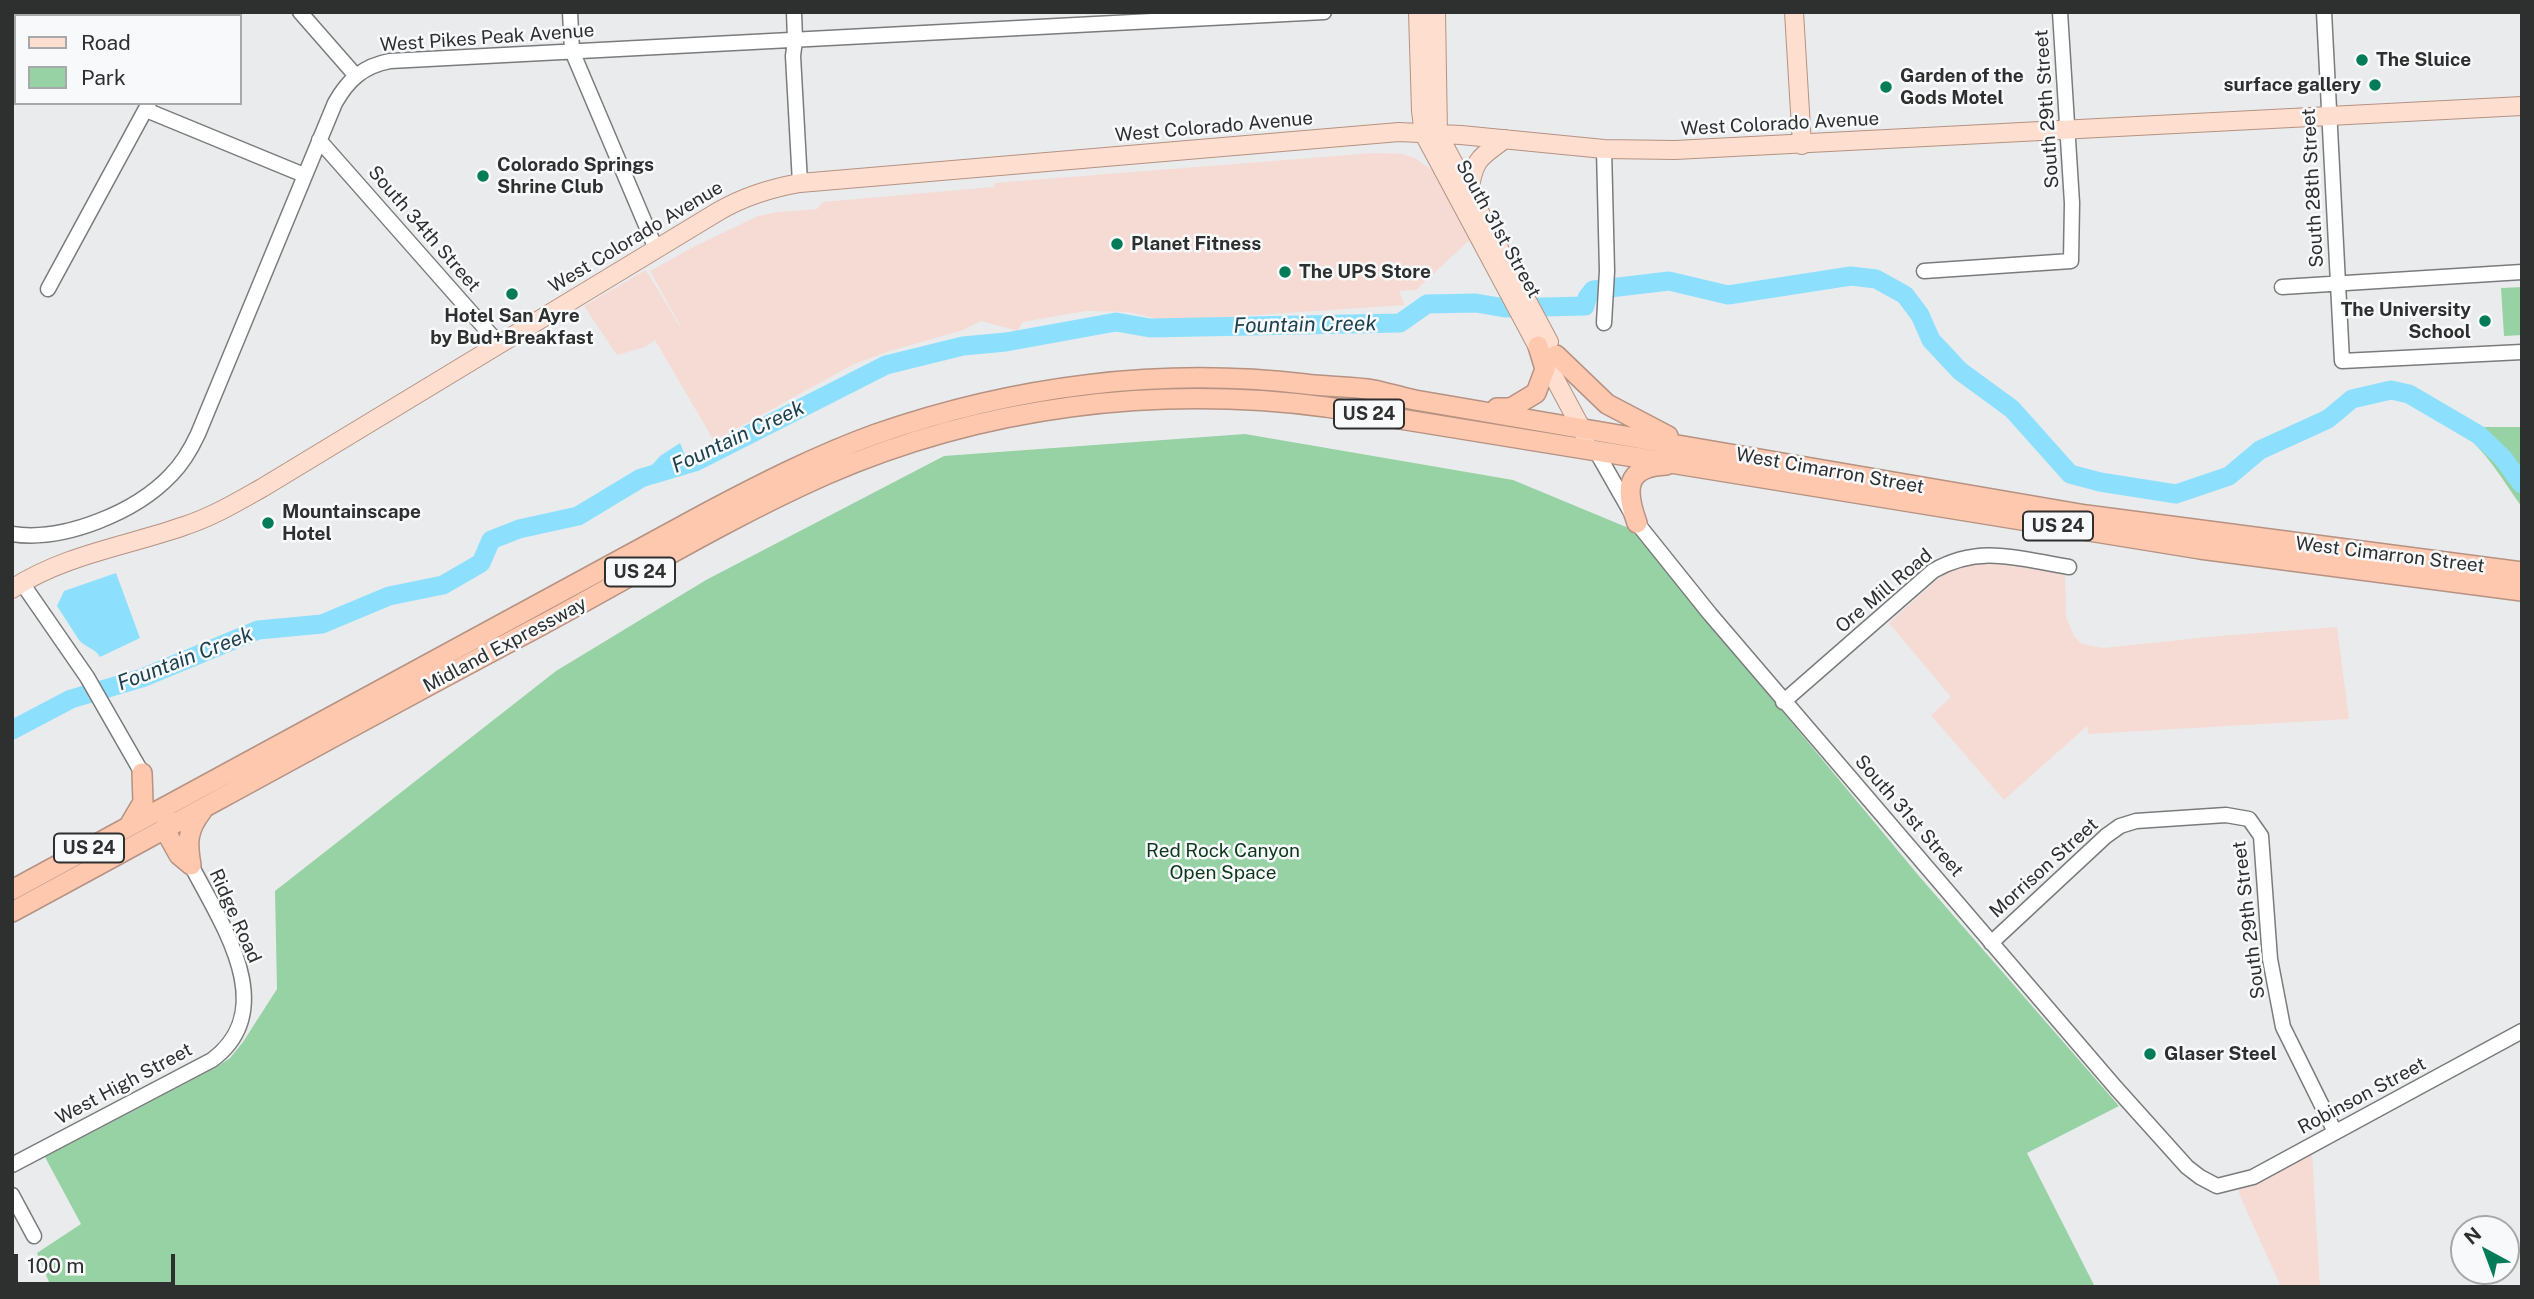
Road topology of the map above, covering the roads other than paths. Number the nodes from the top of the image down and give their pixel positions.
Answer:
1 (300, 12) edge
2 (570, 12) edge
3 (794, 12) edge
4 (1324, 12) edge
5 (1418, 12) edge
6 (1436, 12) edge
7 (1794, 12) edge
8 (2060, 12) edge
9 (2324, 12) edge
10 (795, 40) junction
11 (572, 51) junction
12 (356, 76) junction
13 (148, 106) edge
14 (2522, 106) edge
15 (2329, 115) junction
16 (2067, 128) junction
17 (1431, 134) junction
18 (1505, 139) junction
19 (319, 141) junction
20 (1802, 145) junction
21 (1604, 149) junction
22 (304, 175) junction
23 (800, 183) junction
24 (1469, 192) junction
25 (656, 249) junction
26 (1924, 271) dead end
27 (2522, 272) edge
28 (2337, 282) junction
29 (1513, 287) junction
30 (2282, 287) dead end
31 (48, 289) dead end
32 (1605, 316) dead end
33 (1535, 333) junction
34 (499, 344) junction
35 (2522, 352) edge
36 (1556, 355) junction
37 (1138, 380) joint
38 (1140, 400) joint
39 (1415, 400) junction
40 (1591, 437) junction
41 (1705, 450) junction
42 (1680, 465) junction
43 (1637, 523) junction
44 (12, 534) edge
45 (2069, 567) dead end
46 (2522, 572) edge
47 (17, 586) edge
48 (2522, 591) edge
49 (1783, 702) junction
50 (142, 773) junction
51 (198, 800) junction
52 (165, 805) junction
53 (2249, 819) joint
54 (127, 828) junction
55 (165, 830) junction
56 (130, 848) junction
57 (191, 865) junction
58 (12, 890) edge
59 (12, 912) edge
60 (1991, 943) junction
61 (242, 1024) joint
62 (2522, 1031) edge
63 (2335, 1132) junction
64 (12, 1165) edge
65 (2217, 1186) joint
66 (12, 1195) edge
67 (34, 1236) dead end

1 - 12 street
2 - 11 street
3 - 10 street
4 - 10 street, West Pikes Peak Avenue
5 - 17 main road, South 31st Street
6 - 17 main road
7 - 20 main road
8 - 16 street, South 29th Street
9 - 15 street, South 28th Street
10 - 11 street, West Pikes Peak Avenue
10 - 23 street
11 - 12 street, West Pikes Peak Avenue
11 - 25 street
12 - 19 street, West Pikes Peak Avenue
13 - 22 street
13 - 31 street
14 - 15 main road, West Colorado Avenue
15 - 16 main road, West Colorado Avenue
15 - 28 street, South 28th Street
16 - 20 main road, West Colorado Avenue
16 - 26 street, South 29th Street
17 - 18 main road, West Colorado Avenue
17 - 23 main road, West Colorado Avenue
17 - 24 main road, South 31st Street
17 - 29 main road, South 31st Street
18 - 21 main road, West Colorado Avenue
18 - 24 main road
19 - 22 street, West Pikes Peak Avenue
19 - 34 street, South 34th Street
20 - 21 main road, West Colorado Avenue
21 - 32 street
22 - 44 street, West Pikes Peak Avenue
23 - 25 main road, West Colorado Avenue
24 - 29 main road, South 31st Street
25 - 34 main road, West Colorado Avenue
27 - 28 street
28 - 30 street
28 - 35 street, South 28th Street
29 - 33 main road, South 31st Street
33 - 36 main road, South 31st Street
33 - 39 highway
33 - 40 main road, South 31st Street
34 - 47 main road, West Colorado Avenue
36 - 40 main road, South 31st Street
36 - 41 highway
37 - 39 highway, West Cimarron Street / US 24
37 - 51 highway, Midland Expressway / US 24
38 - 40 highway, West Cimarron Street / US 24
38 - 51 highway, Midland Expressway / US 24
39 - 40 highway, West Cimarron Street / US 24
40 - 41 highway, West Cimarron Street / US 24
40 - 42 highway, West Cimarron Street / US 24
40 - 43 street, South 31st Street
41 - 46 highway, West Cimarron Street / US 24
42 - 43 highway
42 - 48 highway, West Cimarron Street / US 24
43 - 49 street, South 31st Street
45 - 49 street, Ore Mill Road
47 - 50 street
49 - 60 street, South 31st Street
50 - 52 highway
50 - 54 highway
51 - 52 highway, Midland Expressway / US 24
51 - 55 highway, Midland Expressway / US 24
51 - 57 highway
52 - 54 highway, Midland Expressway / US 24
52 - 56 highway
53 - 60 street, Morrison Street
53 - 63 street, South 29th Street
54 - 58 highway, Midland Expressway / US 24
55 - 56 highway, Midland Expressway / US 24
55 - 57 highway
56 - 59 highway, Midland Expressway / US 24
57 - 61 street, Ridge Road
60 - 65 street, South 31st Street
61 - 64 street, West High Street
62 - 63 street, Robinson Street
63 - 65 street, Robinson Street
66 - 67 street

